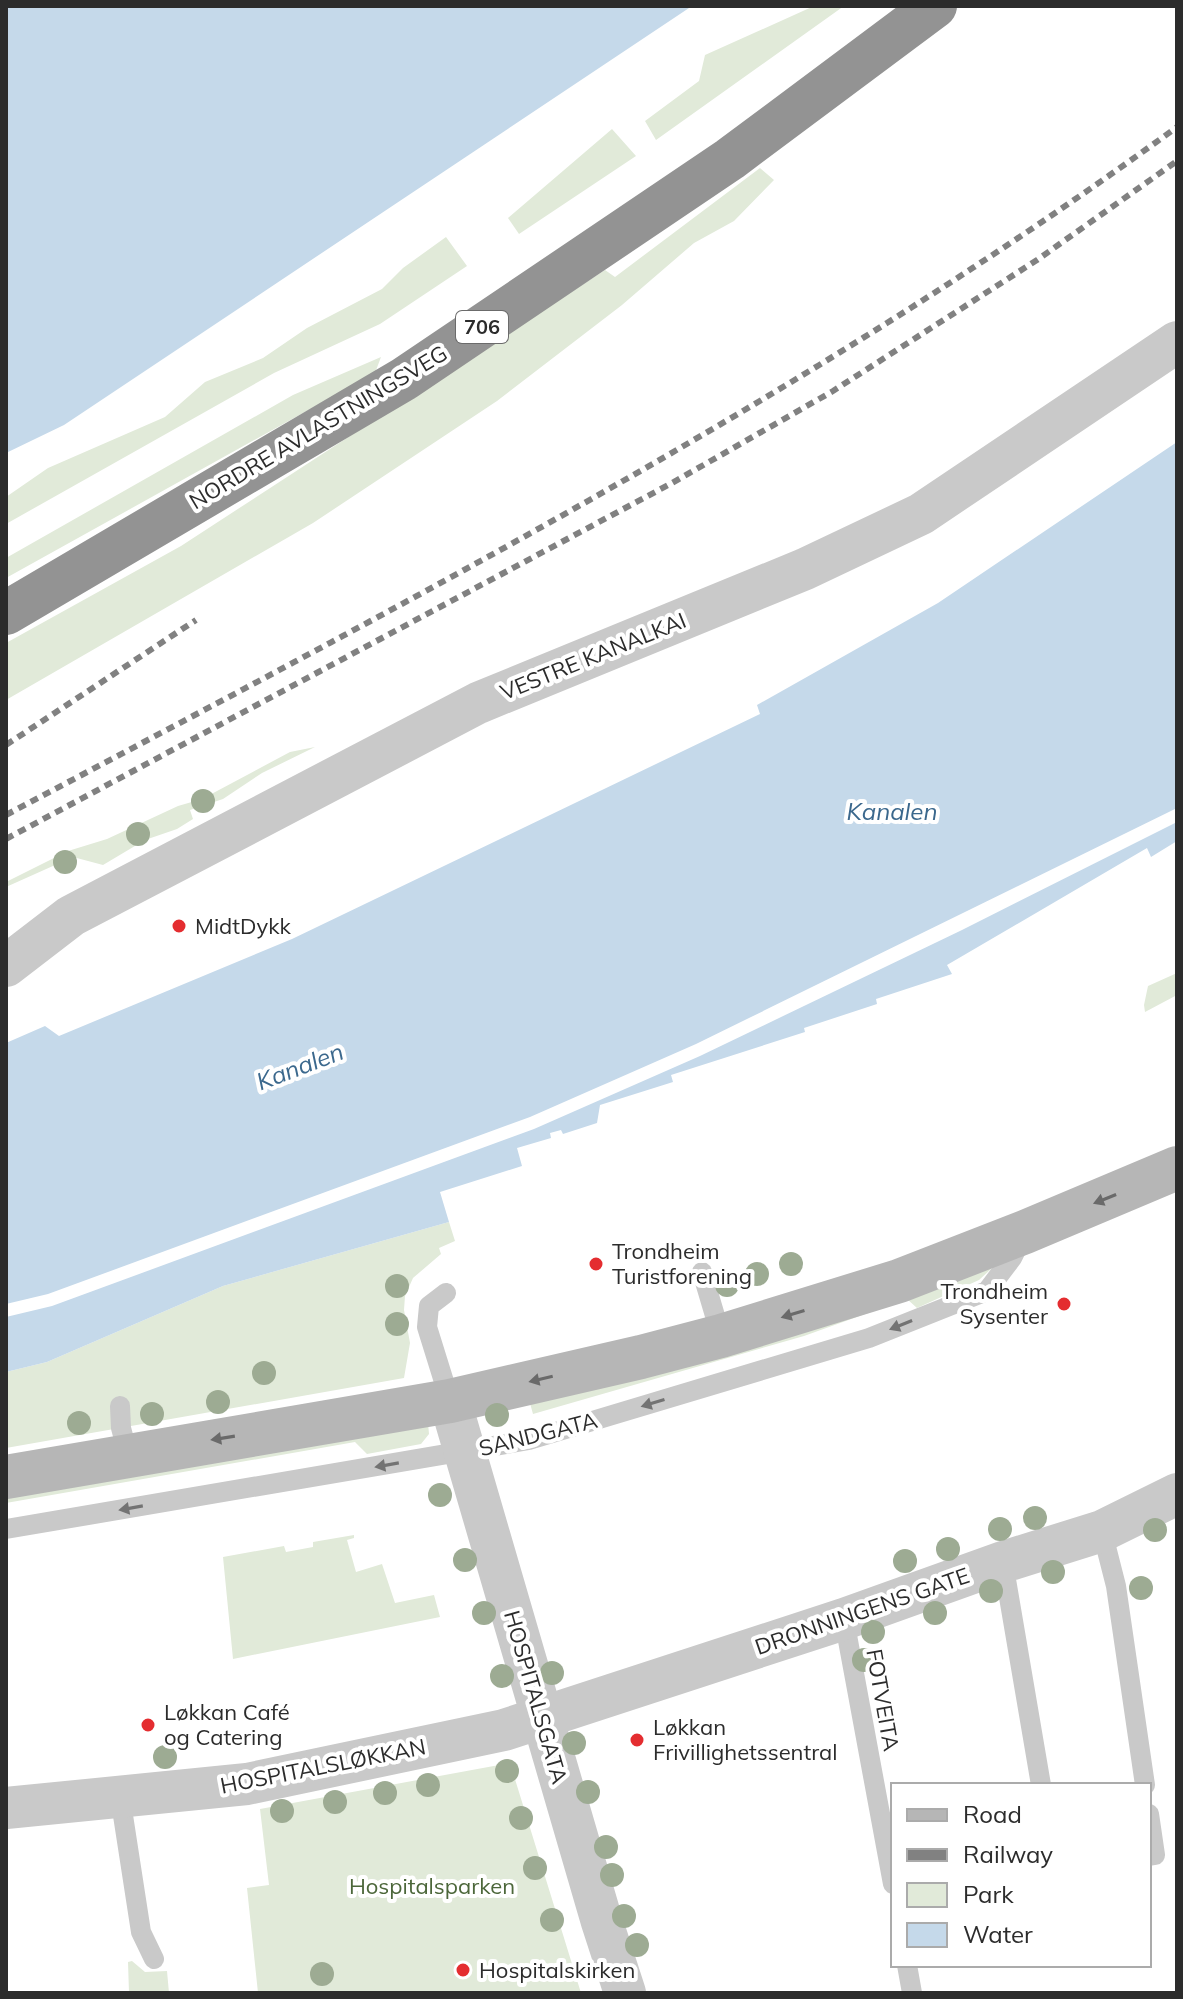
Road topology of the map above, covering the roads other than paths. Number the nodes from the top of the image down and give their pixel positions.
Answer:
1 (935, 6) edge
2 (1177, 342) edge
3 (6, 613) edge
4 (6, 966) edge
5 (1177, 1168) edge
6 (1025, 1232) junction
7 (702, 1272) dead end
8 (446, 1293) dead end
9 (721, 1336) junction
10 (450, 1401) junction
11 (120, 1406) dead end
12 (464, 1452) junction
13 (128, 1454) junction
14 (6, 1477) edge
15 (1177, 1494) edge
16 (6, 1529) edge
17 (1102, 1531) junction
18 (1003, 1562) junction
19 (844, 1619) junction
20 (542, 1717) junction
21 (1041, 1783) edge
22 (1145, 1783) edge
23 (120, 1796) junction
24 (6, 1808) edge
25 (1151, 1828) edge
26 (1151, 1856) edge
27 (891, 1873) edge
28 (154, 1959) dead end
29 (907, 1967) edge
30 (625, 1993) edge
31 (912, 1993) edge

1 - 3 highway, NORDRE AVLASTNINGSVEG / 706
2 - 4 street, VESTRE KANALKAI
5 -> 6 main road
6 -> 9 main road
6 -> 12 lane, SANDGATA
7 - 9 lane
8 - 10 lane
9 -> 10 main road
10 - 12 street, HOSPITALSGATA
10 -> 13 main road
11 - 13 lane
12 -> 16 lane, SANDGATA
12 - 20 street, HOSPITALSGATA
13 - 14 main road
15 - 17 street, DRONNINGENS GATE
17 - 18 street, DRONNINGENS GATE
17 - 22 lane
18 - 19 street, DRONNINGENS GATE
18 - 21 lane
19 - 20 street, DRONNINGENS GATE
19 - 27 lane, FOTVEITA
20 - 23 street, HOSPITALSLØKKAN
20 - 30 street, HOSPITALSGATA
23 - 24 street, HOSPITALSLØKKAN
23 - 28 lane
25 - 26 lane
29 - 31 lane

